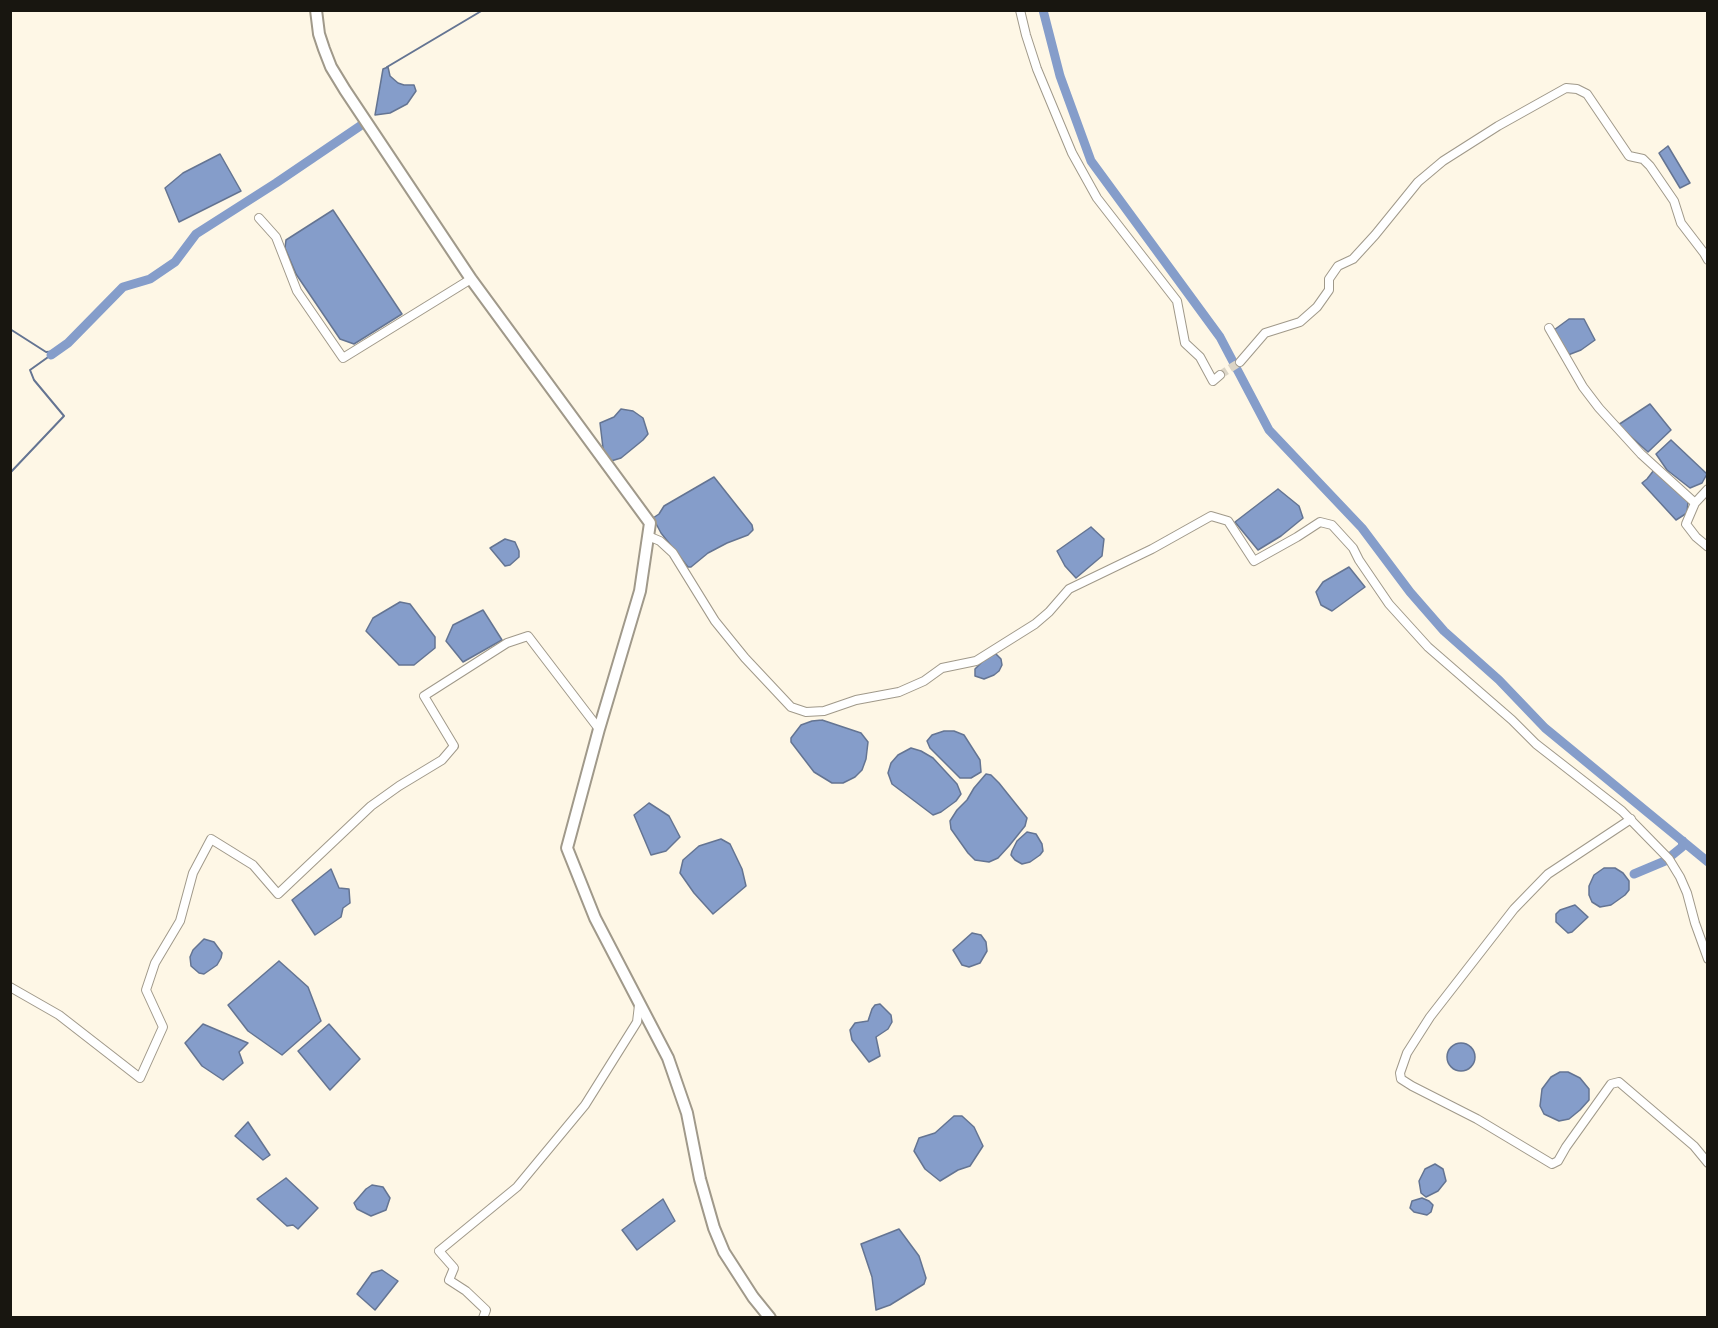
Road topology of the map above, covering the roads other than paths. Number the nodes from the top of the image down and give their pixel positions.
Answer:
1 (316, 10) edge
2 (1020, 10) edge
3 (259, 218) dead end
4 (1707, 260) edge
5 (471, 279) junction
6 (1549, 328) dead end
7 (1240, 362) tunnel mouth
8 (1220, 375) dead end
9 (1707, 489) edge
10 (1695, 503) junction
11 (648, 536) junction
12 (1707, 548) edge
13 (598, 729) junction
14 (1631, 819) junction
15 (1707, 959) edge
16 (10, 987) edge
17 (639, 1005) junction
18 (1707, 1163) edge
19 (483, 1317) edge
20 (770, 1317) edge

1 - 5 street
2 - 8 street
3 - 5 street
4 - 7 street
5 - 11 street
6 - 10 street
9 - 10 street
10 - 12 street
11 - 13 street
11 - 14 street
13 - 16 street
13 - 17 street
14 - 15 street
14 - 18 street
17 - 19 street
17 - 20 street

